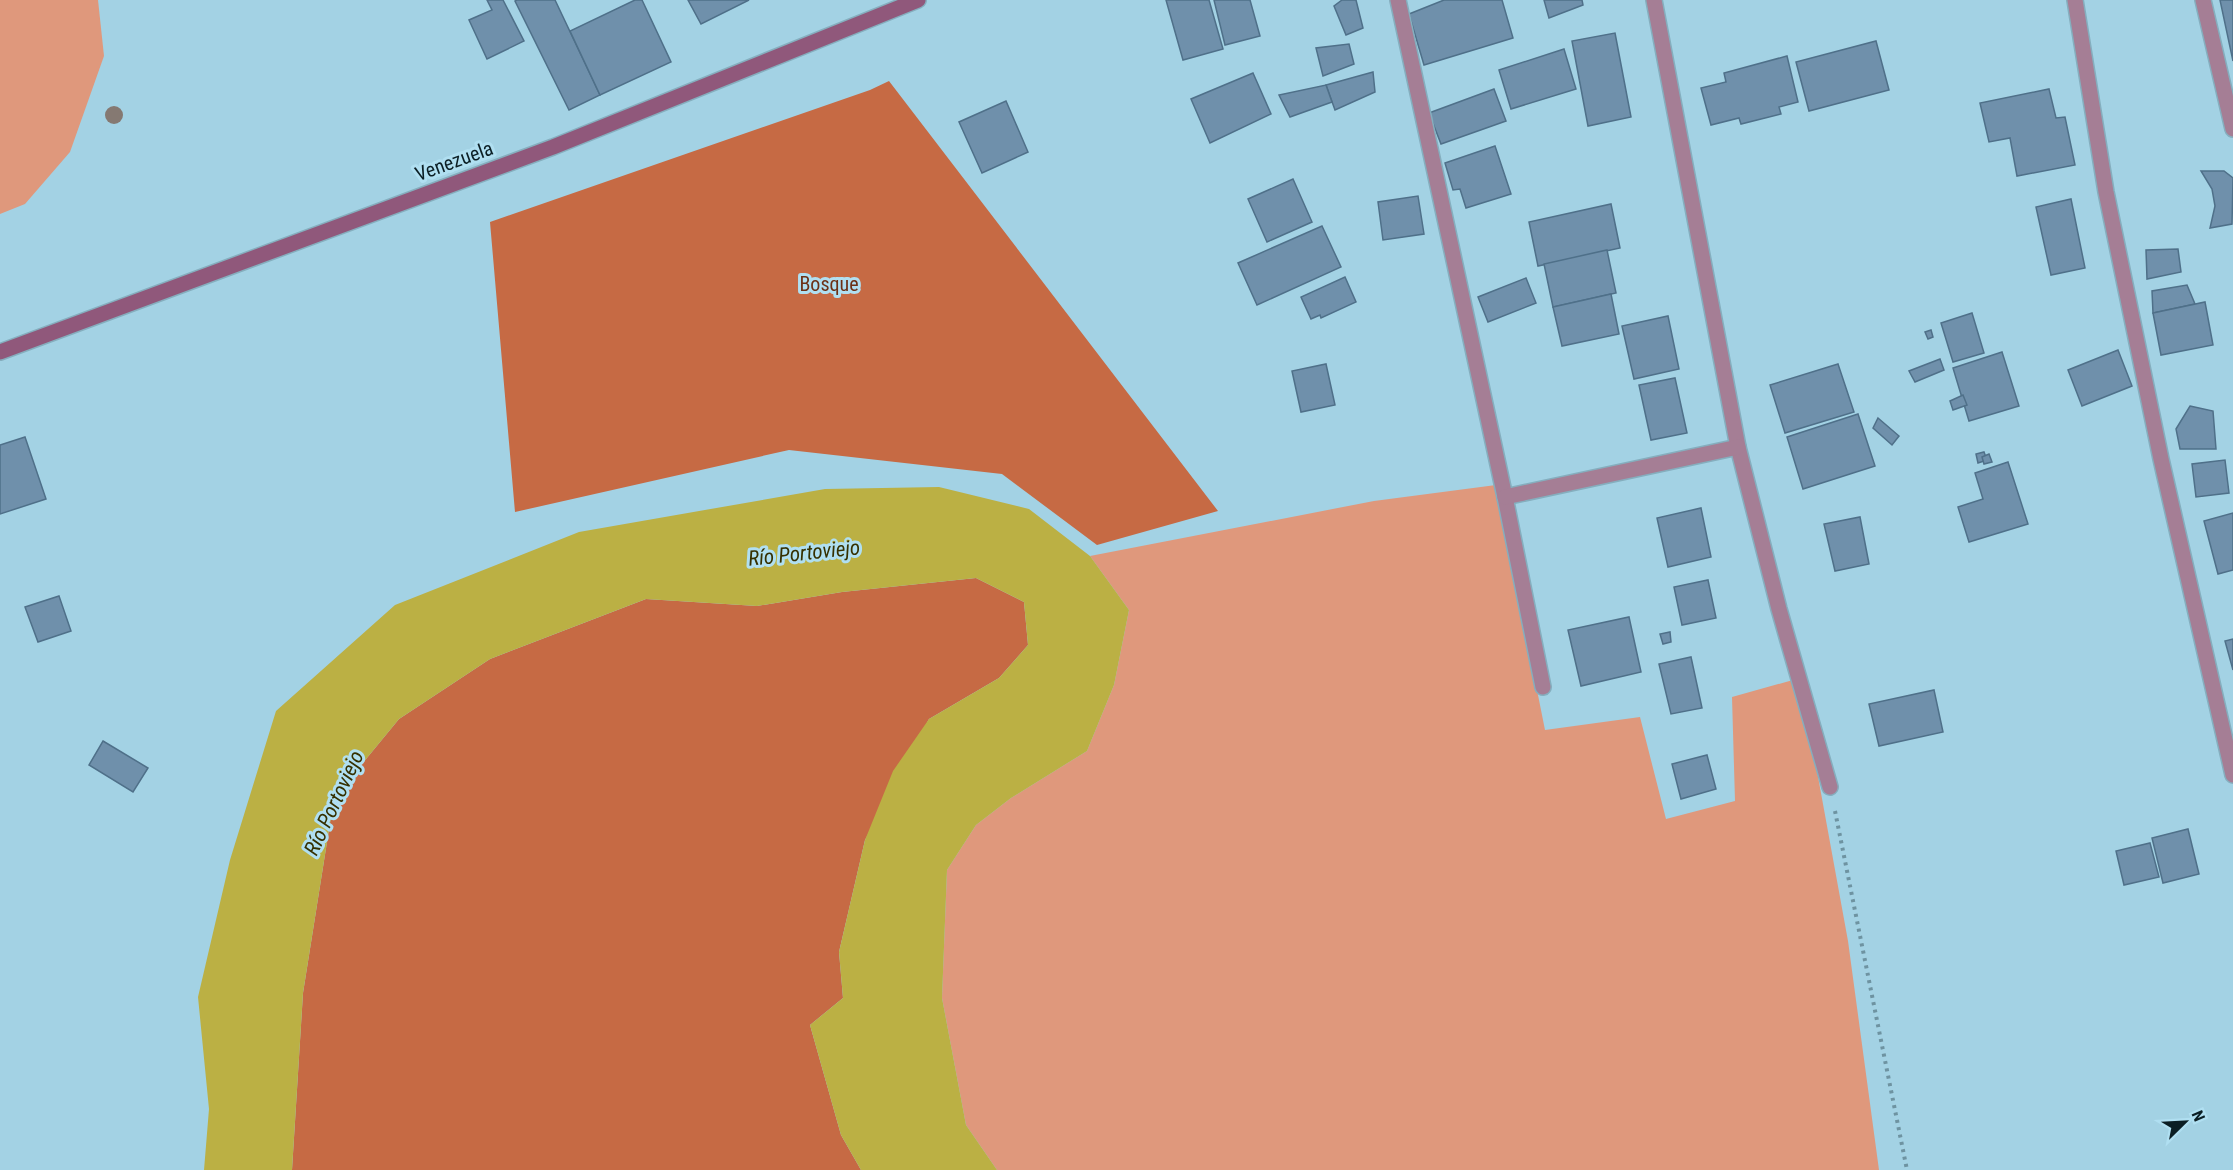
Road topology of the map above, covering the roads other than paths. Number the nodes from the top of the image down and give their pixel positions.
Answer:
1 (918, 0) edge
2 (1398, 0) edge
3 (1654, 0) edge
4 (2075, 0) edge
5 (2203, 0) edge
6 (2233, 129) edge
7 (0, 352) edge
8 (1738, 447) junction
9 (1505, 497) junction
10 (1543, 687) dead end
11 (2233, 775) edge
12 (1830, 787) road end

1 - 7 street, Venezuela
2 - 9 street
3 - 8 street
4 - 11 street
5 - 6 street
8 - 9 street
8 - 12 street
9 - 10 street

